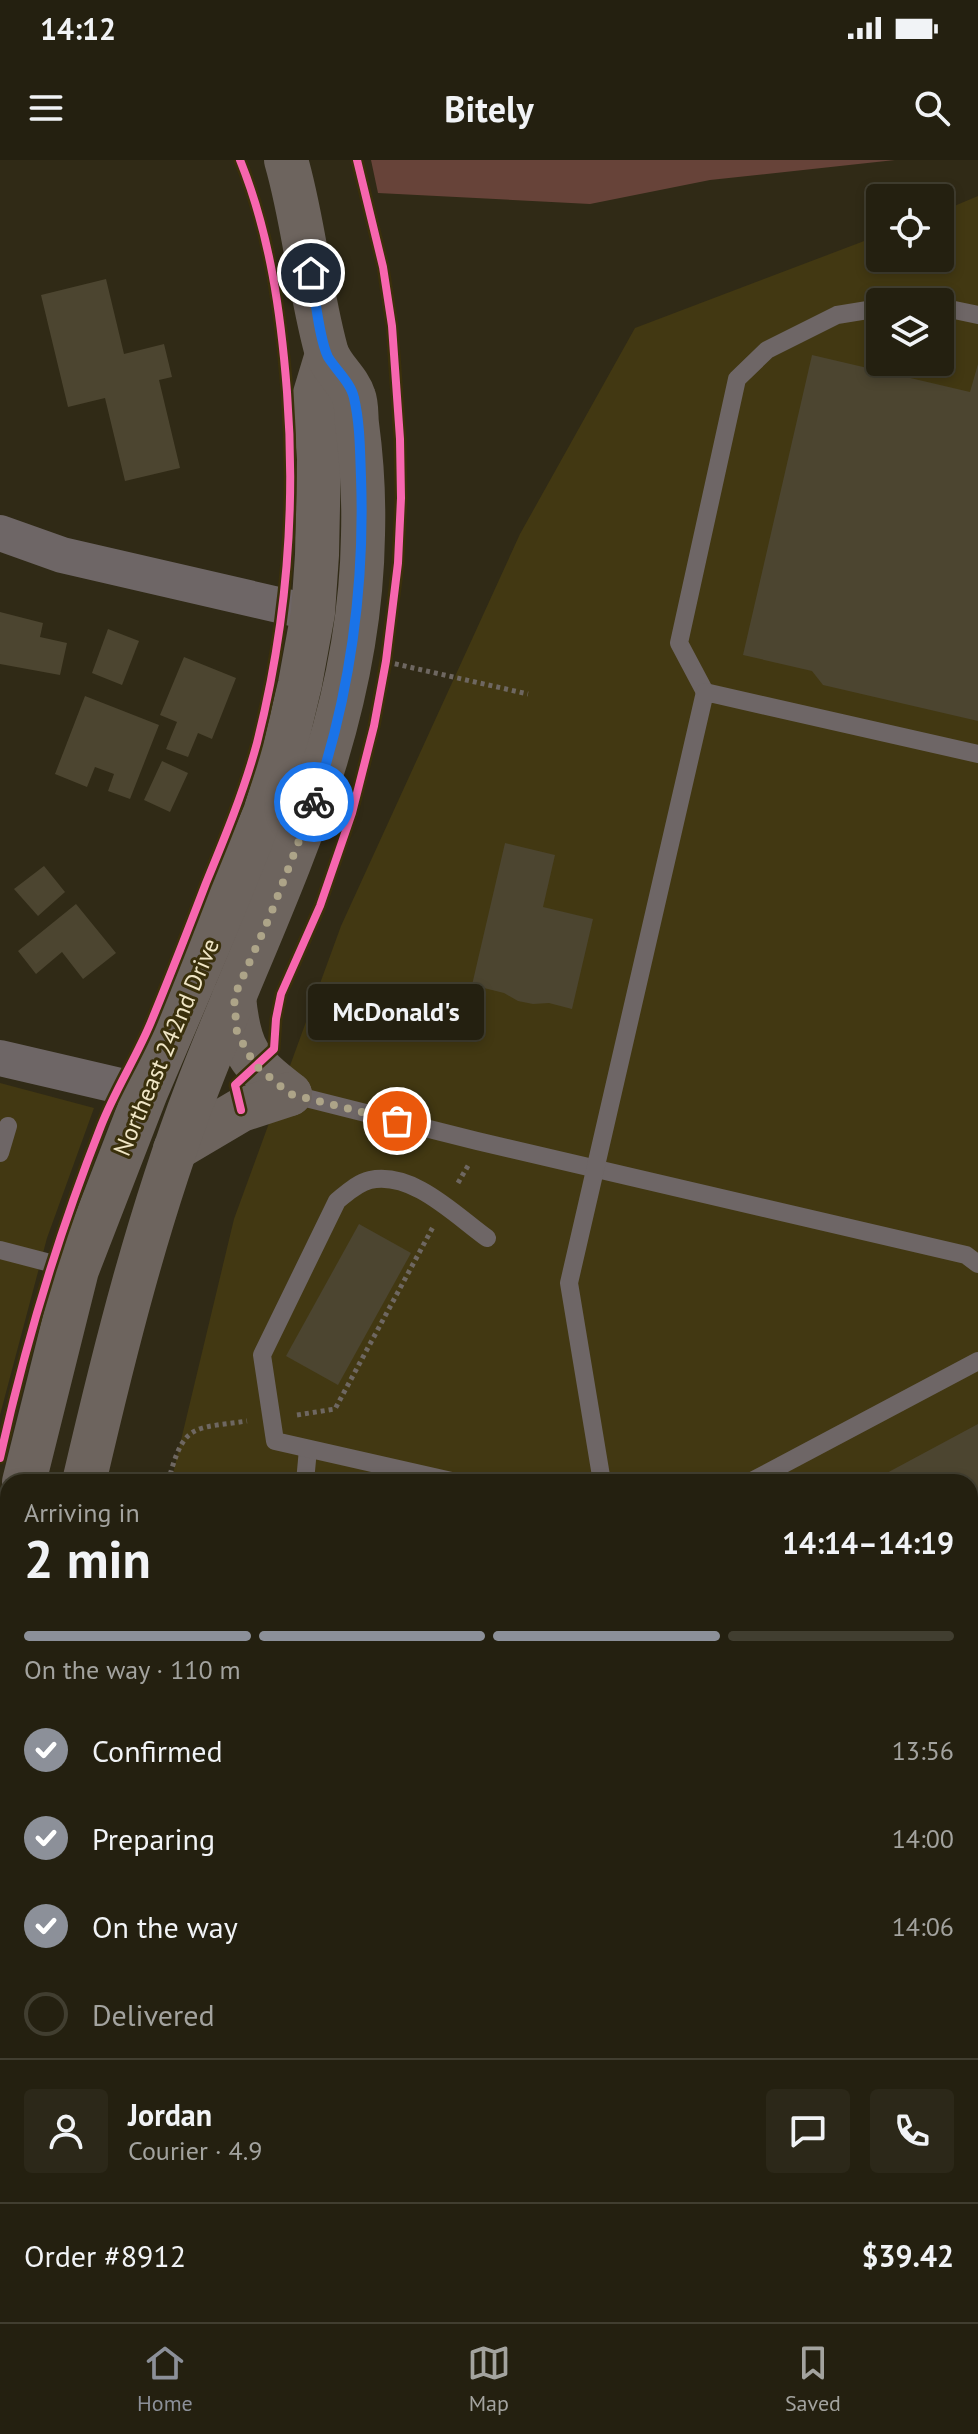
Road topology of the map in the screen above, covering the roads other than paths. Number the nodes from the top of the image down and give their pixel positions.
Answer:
1 (286, 160) edge
2 (866, 310) edge
3 (954, 310) edge
4 (978, 315) edge
5 (327, 354) junction
6 (0, 533) edge
7 (313, 613) junction
8 (705, 692) junction
9 (978, 754) edge
10 (234, 997) junction
11 (0, 1058) edge
12 (146, 1092) junction
13 (290, 1094) junction
14 (8, 1126) dead end
15 (175, 1149) junction
16 (0, 1153) edge
17 (596, 1169) junction
18 (487, 1238) dead end
19 (0, 1250) edge
20 (978, 1264) edge
21 (77, 1270) junction
22 (978, 1361) edge
23 (308, 1449) junction
24 (26, 1474) edge
25 (86, 1474) edge
26 (306, 1474) edge
27 (420, 1474) edge
28 (601, 1474) edge
29 (765, 1474) edge

1 - 5 highway
2 - 8 lane
3 - 4 lane
5 - 7 highway, Northeast 242nd Drive
5 - 10 highway, Northeast 242nd Drive
6 - 7 street
7 - 12 highway, Northeast 242nd Drive
8 - 9 lane
8 - 17 lane
10 - 13 highway
10 - 15 highway, Northeast 242nd Drive
11 - 12 street
12 - 21 highway, Northeast 242nd Drive
13 - 15 highway
13 - 17 lane
14 - 16 lane
15 - 25 highway, Northeast 242nd Drive
17 - 20 lane
17 - 28 lane
18 - 23 lane
19 - 21 lane
21 - 24 highway, Northeast 242nd Drive
22 - 29 lane
23 - 26 lane
23 - 27 lane

